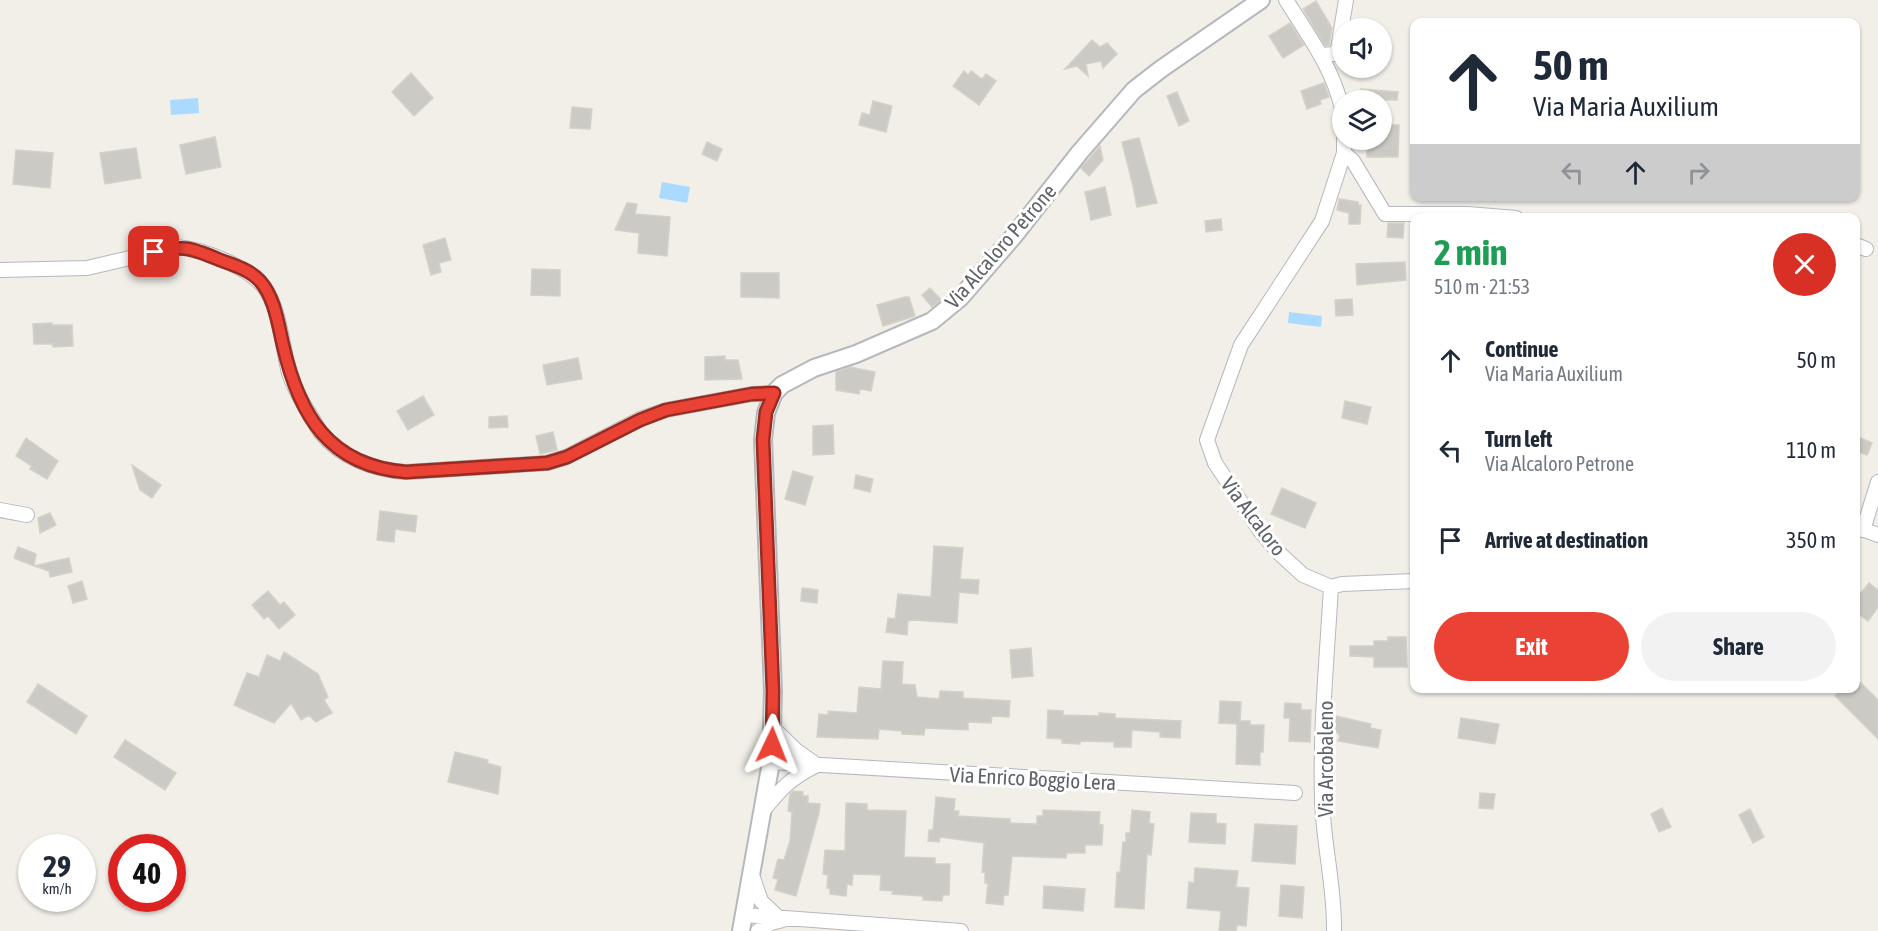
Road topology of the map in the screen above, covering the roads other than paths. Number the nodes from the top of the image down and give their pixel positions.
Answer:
1 (1261, 0) edge
2 (1286, 0) edge
3 (1346, 0) edge
4 (1322, 56) junction
5 (1337, 90) edge
6 (1343, 150) edge
7 (1346, 150) edge
8 (1410, 214) edge
9 (0, 270) edge
10 (774, 393) junction
11 (1878, 482) edge
12 (0, 510) edge
13 (27, 515) dead end
14 (1860, 526) edge
15 (1860, 528) edge
16 (1878, 535) edge
17 (1410, 581) edge
18 (1331, 587) junction
19 (772, 727) junction
20 (771, 762) junction
21 (817, 765) junction
22 (1296, 793) dead end
23 (762, 812) junction
24 (751, 873) junction
25 (783, 918) junction
26 (743, 923) edge
27 (758, 931) edge
28 (961, 931) edge
29 (1334, 931) edge

1 - 10 street, Via Alcaloro Petrone
2 - 4 street
3 - 4 street
4 - 5 street
6 - 18 street, Via Alcaloro
7 - 8 street
9 - 10 street
10 - 19 street
11 - 14 street
12 - 13 street
15 - 16 street
17 - 18 street
18 - 29 street, Via Arcobaleno
19 - 20 street
19 - 21 street
20 - 21 street, Via Enrico Boggio Lera
20 - 23 street
21 - 22 street, Via Enrico Boggio Lera
21 - 23 street
23 - 24 street
24 - 25 street
24 - 26 street
25 - 26 street
25 - 27 street
25 - 28 street

